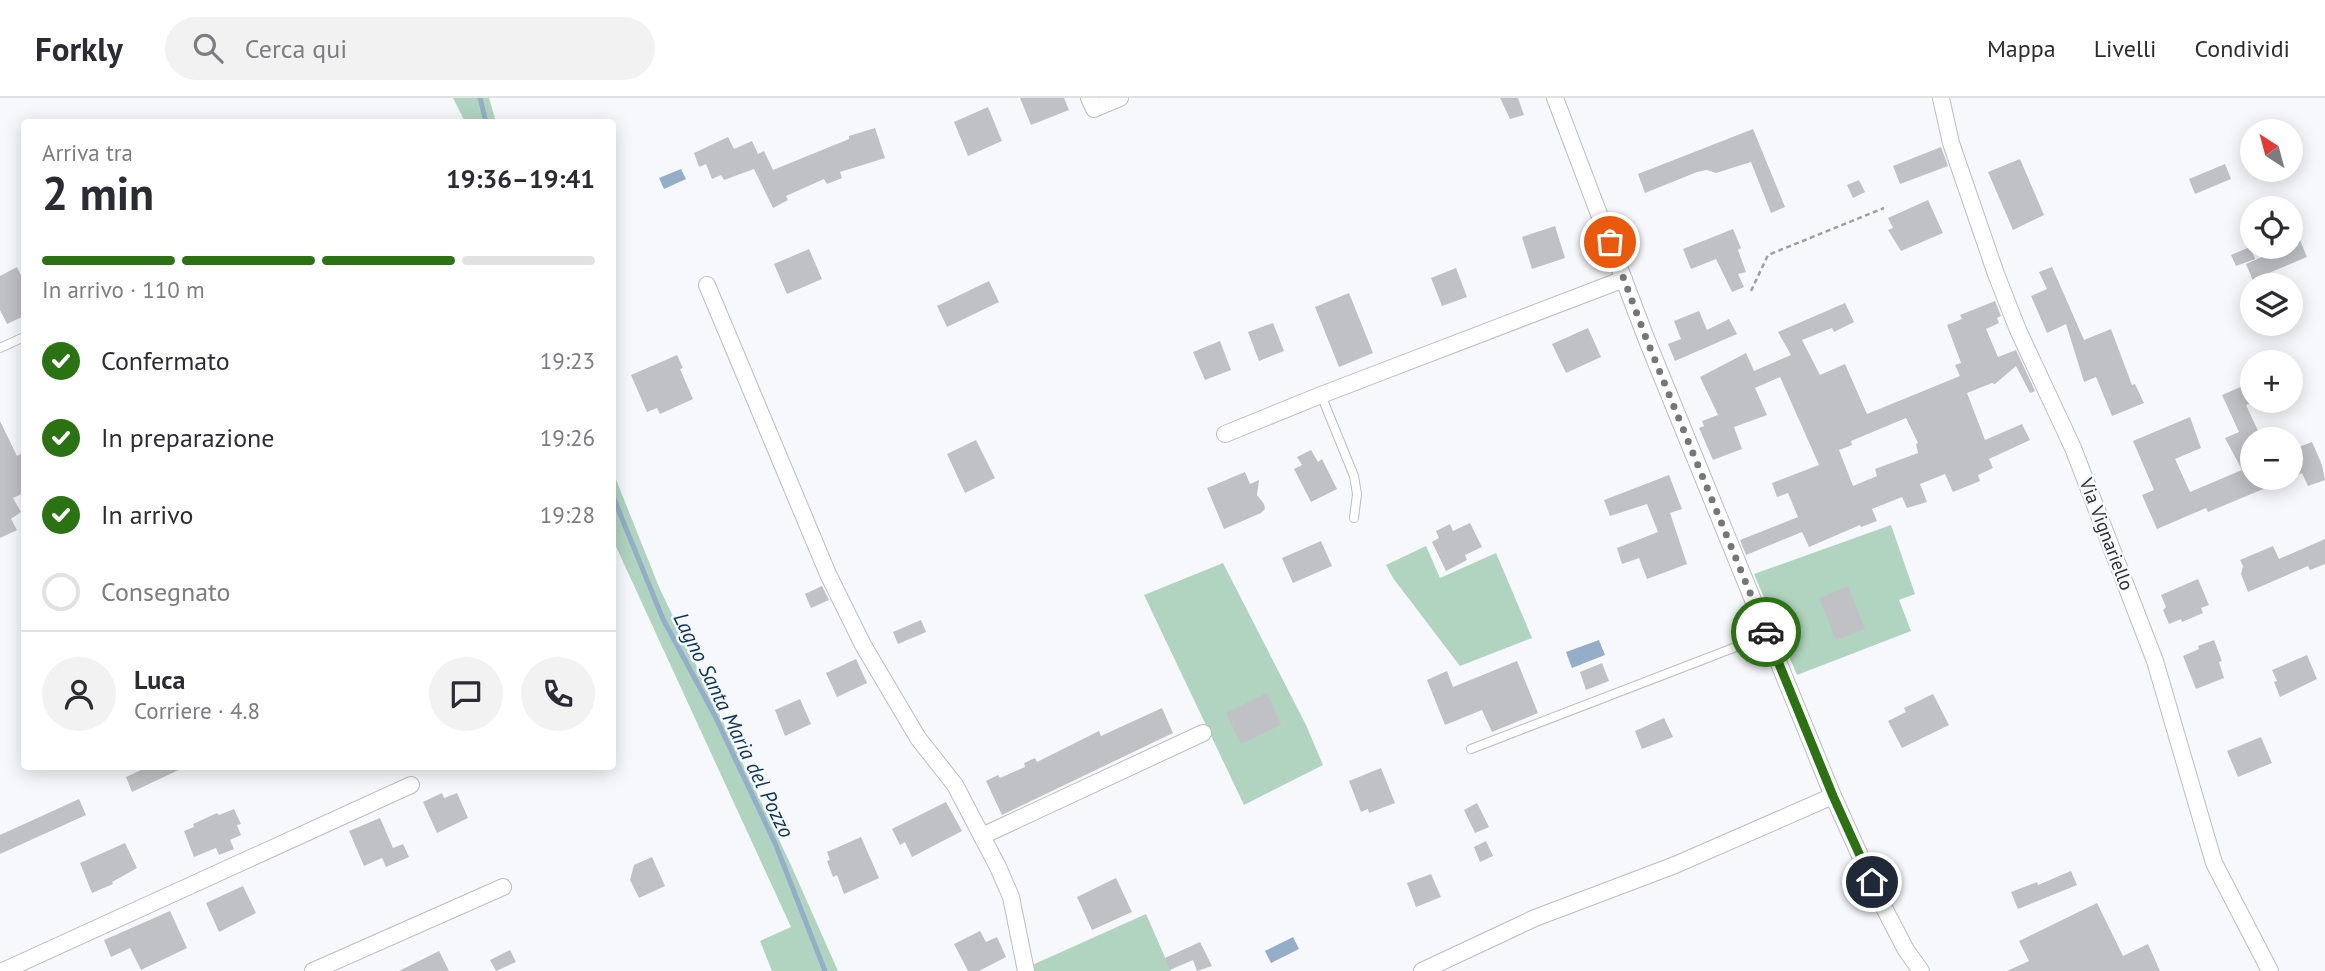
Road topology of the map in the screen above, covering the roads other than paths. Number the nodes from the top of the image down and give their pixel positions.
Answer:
1 (1089, 98) edge
2 (1120, 98) edge
3 (1555, 98) edge
4 (1941, 98) edge
5 (1624, 279) junction
6 (707, 285) dead end
7 (21, 338) edge
8 (0, 348) edge
9 (1321, 395) junction
10 (1225, 434) dead end
11 (1354, 518) dead end
12 (1767, 635) junction
13 (1203, 733) dead end
14 (1471, 749) dead end
15 (411, 785) dead end
16 (1833, 796) junction
17 (982, 836) junction
18 (503, 887) dead end
19 (3, 971) edge
20 (313, 971) edge
21 (1026, 971) edge
22 (1422, 971) edge
23 (1921, 971) edge
24 (2270, 971) edge

1 - 2 street
3 - 5 street
4 - 24 street, Via Vignariello
5 - 9 street
5 - 12 street
6 - 17 street
7 - 8 lane
9 - 10 street
9 - 11 lane
12 - 14 lane
12 - 16 street
13 - 17 street
15 - 19 street
16 - 22 street
16 - 23 street
17 - 21 street
18 - 20 street

